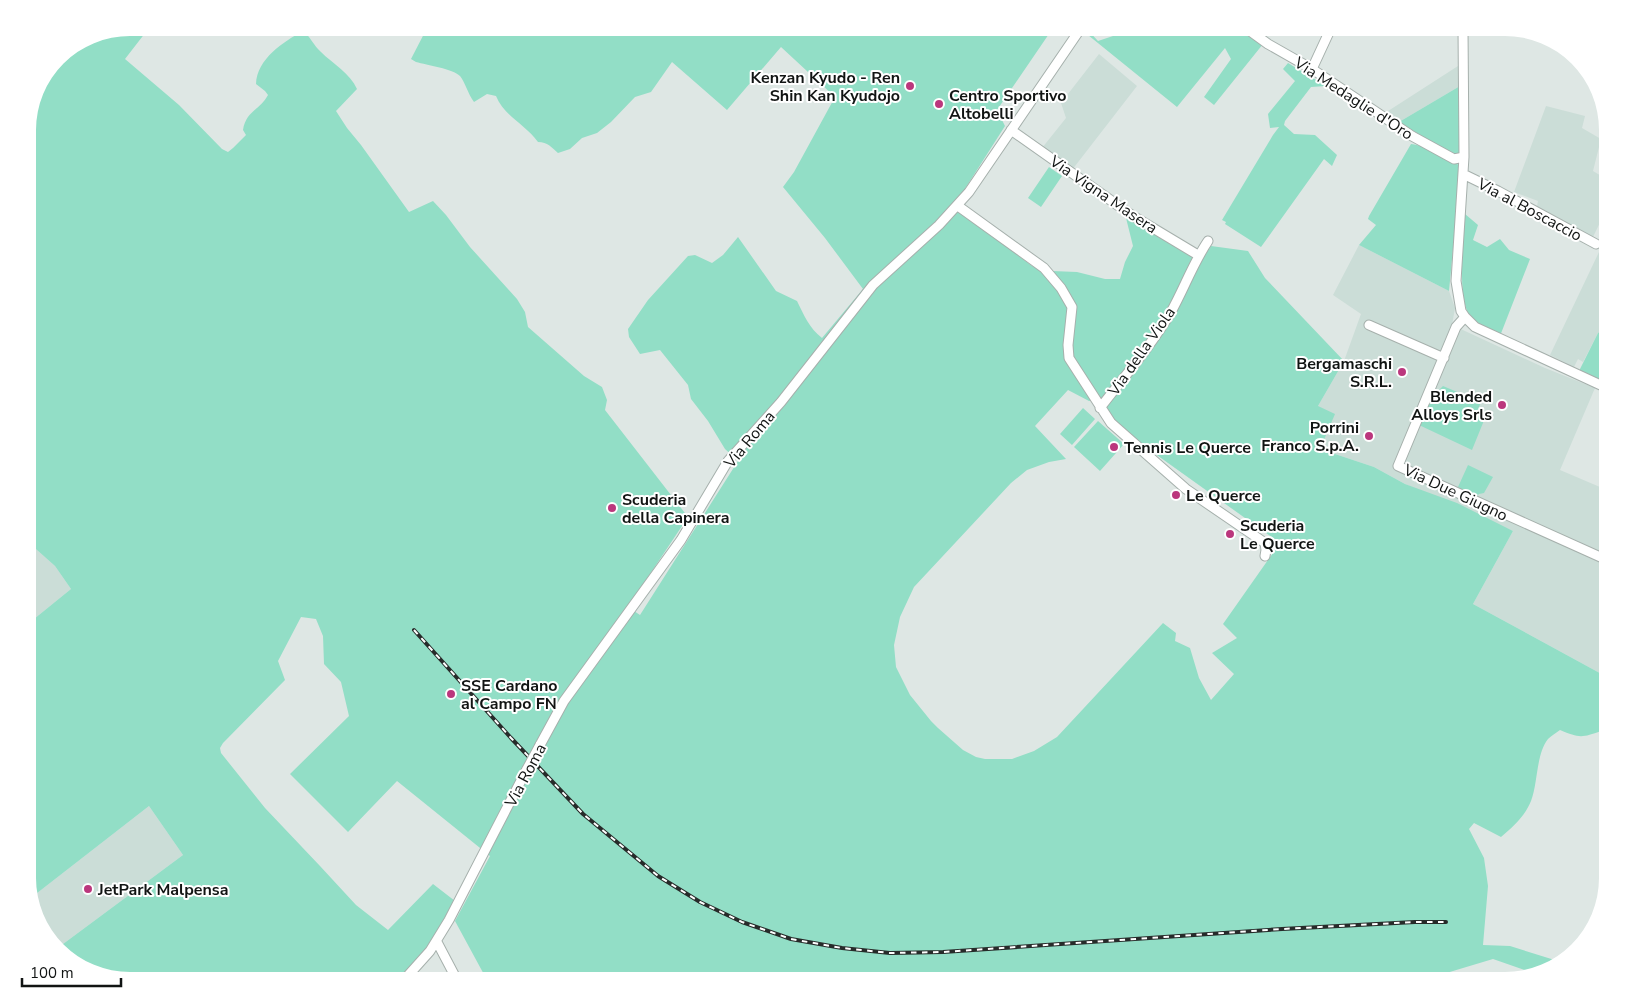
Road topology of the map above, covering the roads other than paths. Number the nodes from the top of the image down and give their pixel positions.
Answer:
1 (1076, 36) edge
2 (1257, 36) edge
3 (1327, 36) edge
4 (1463, 36) edge
5 (1312, 69) junction
6 (1011, 130) junction
7 (1464, 157) junction
8 (1463, 174) junction
9 (958, 206) junction
10 (1208, 241) dead end
11 (1596, 244) dead end
12 (1198, 255) junction
13 (1465, 317) junction
14 (1369, 325) dead end
15 (1444, 358) junction
16 (1599, 384) edge
17 (1100, 408) junction
18 (1265, 556) dead end
19 (1599, 556) edge
20 (437, 942) junction
21 (411, 972) edge
22 (453, 972) edge

1 - 6 street, Via Roma
2 - 5 street, Via Medaglie d'Oro
3 - 5 street
4 - 7 street
5 - 7 street, Via Medaglie d'Oro
6 - 9 street, Via Roma
6 - 12 street, Via Vigna Masera
7 - 8 street
8 - 11 street, Via al Boscaccio
8 - 13 street
9 - 17 street
9 - 20 street, Via Roma, bridge
10 - 12 street, Via della Viola
12 - 17 street, Via della Viola
13 - 15 street, Via Due Giugno
13 - 16 street
14 - 15 street
15 - 19 street, Via Due Giugno
17 - 18 street
20 - 21 street, Via Roma
20 - 22 street

